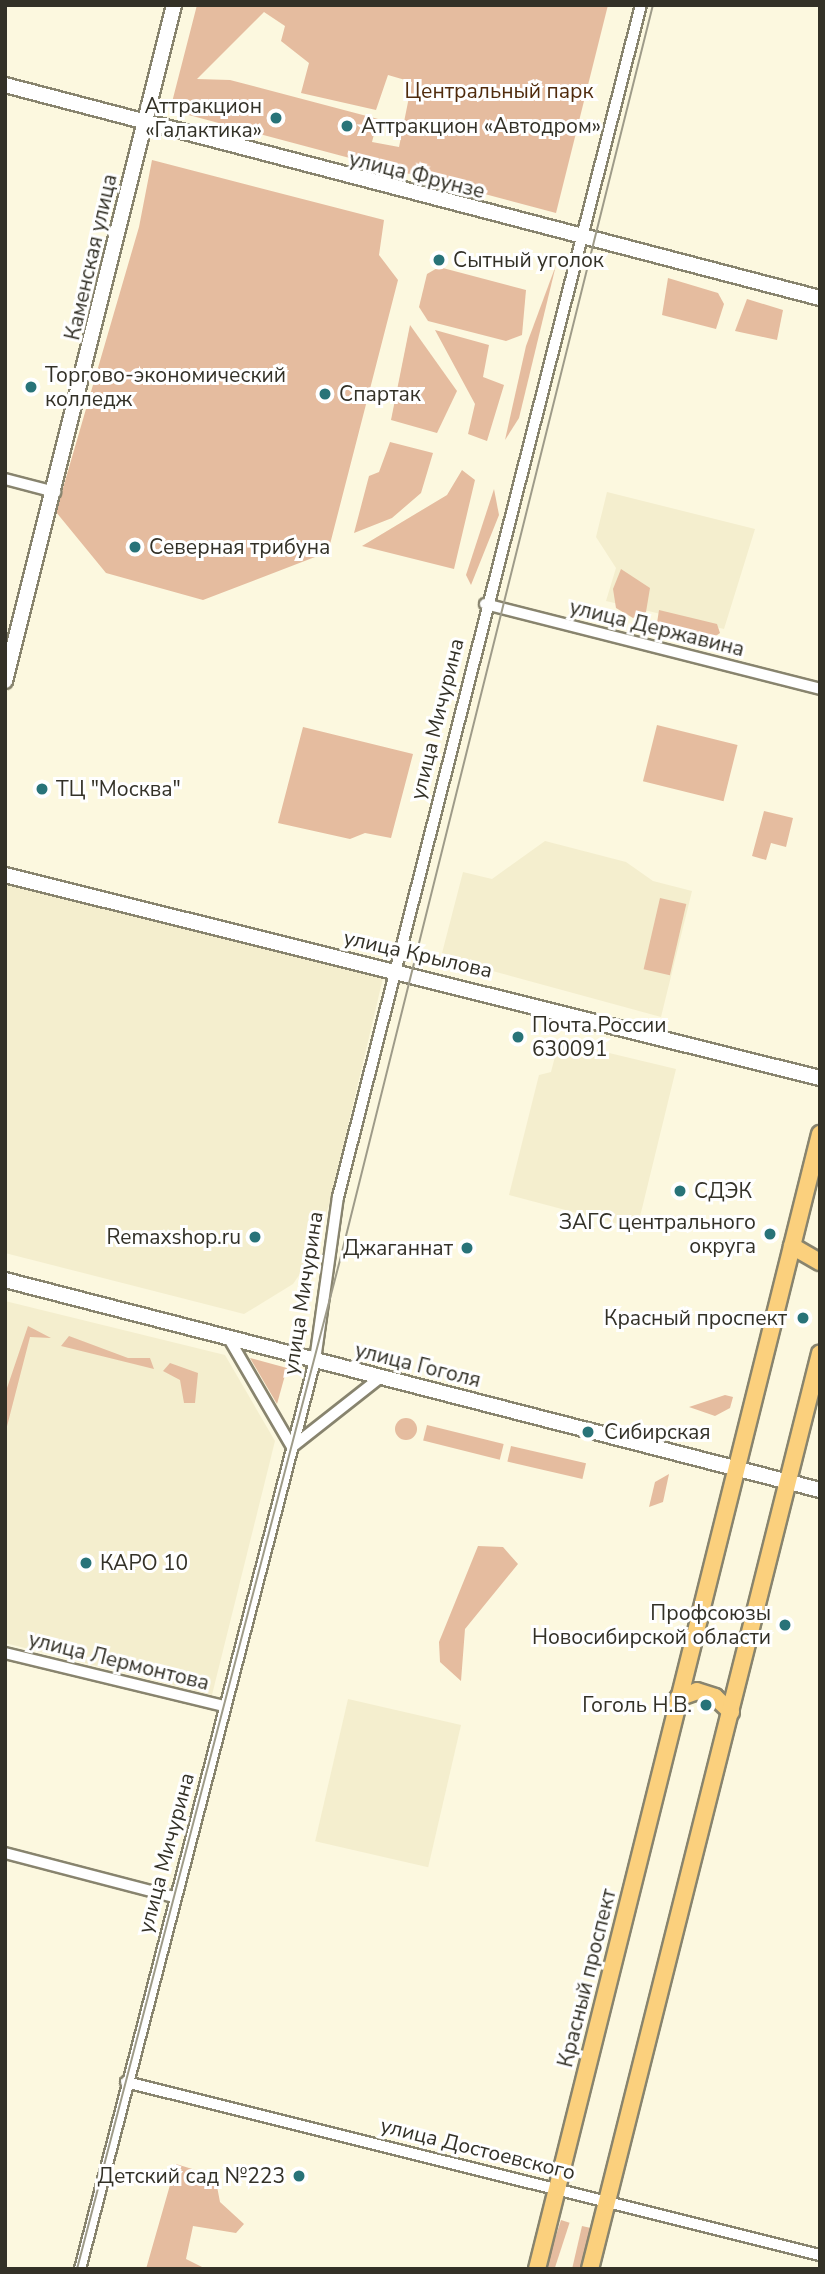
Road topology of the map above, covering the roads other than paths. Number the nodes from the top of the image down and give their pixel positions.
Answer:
1 (174, 5) edge
2 (641, 5) edge
3 (5, 85) edge
4 (144, 124) junction
5 (582, 238) junction
6 (820, 298) edge
7 (5, 479) edge
8 (55, 492) junction
9 (485, 604) junction
10 (5, 681) edge
11 (820, 690) edge
12 (5, 875) edge
13 (393, 969) junction
14 (820, 1077) edge
15 (820, 1134) edge
16 (792, 1246) junction
17 (820, 1262) edge
18 (5, 1280) edge
19 (228, 1337) junction
20 (820, 1353) edge
21 (315, 1360) junction
22 (380, 1377) junction
23 (292, 1447) junction
24 (736, 1469) junction
25 (786, 1483) junction
26 (820, 1490) edge
27 (5, 1653) edge
28 (678, 1698) junction
29 (224, 1706) junction
30 (731, 1712) junction
31 (5, 1853) edge
32 (174, 1897) junction
33 (126, 2082) junction
34 (557, 2189) junction
35 (607, 2202) junction
36 (820, 2255) edge
37 (80, 2269) edge
38 (537, 2269) edge
39 (590, 2269) edge

1 - 4 main road, Каменская улица
2 - 5 street, улица Мичурина
3 - 4 main road, улица Фрунзе
4 - 5 main road, улица Фрунзе
4 - 8 main road, Каменская улица
5 - 6 main road, улица Фрунзе
5 - 9 street, улица Мичурина
7 - 8 street
8 - 10 main road, Каменская улица
9 - 11 street, улица Державина
9 - 13 street, улица Мичурина
12 - 13 main road, улица Крылова
13 - 14 main road, улица Крылова
13 - 21 street, улица Мичурина
15 - 16 main road, Красный проспект
16 - 17 main road
16 - 24 main road, Красный проспект
18 - 19 main road, улица Гоголя
19 - 21 main road, улица Гоголя
19 - 23 street, улица Мичурина
20 - 25 main road
21 - 22 main road, улица Гоголя
21 - 23 street, улица Мичурина
22 - 23 street
22 - 24 main road, улица Гоголя
23 - 29 street, улица Мичурина
24 - 25 main road, улица Гоголя
24 - 28 main road, Красный проспект
25 - 26 main road, улица Гоголя
25 - 30 main road
27 - 29 street, улица Лермонтова
28 - 30 main road
28 - 34 main road, Красный проспект
29 - 32 street, улица Мичурина
30 - 35 main road
31 - 32 street
32 - 33 street, улица Мичурина
33 - 34 street, улица Достоевского
33 - 37 street, улица Мичурина
34 - 35 street, улица Достоевского
34 - 38 main road, Красный проспект
35 - 36 street, улица Достоевского
35 - 39 main road

